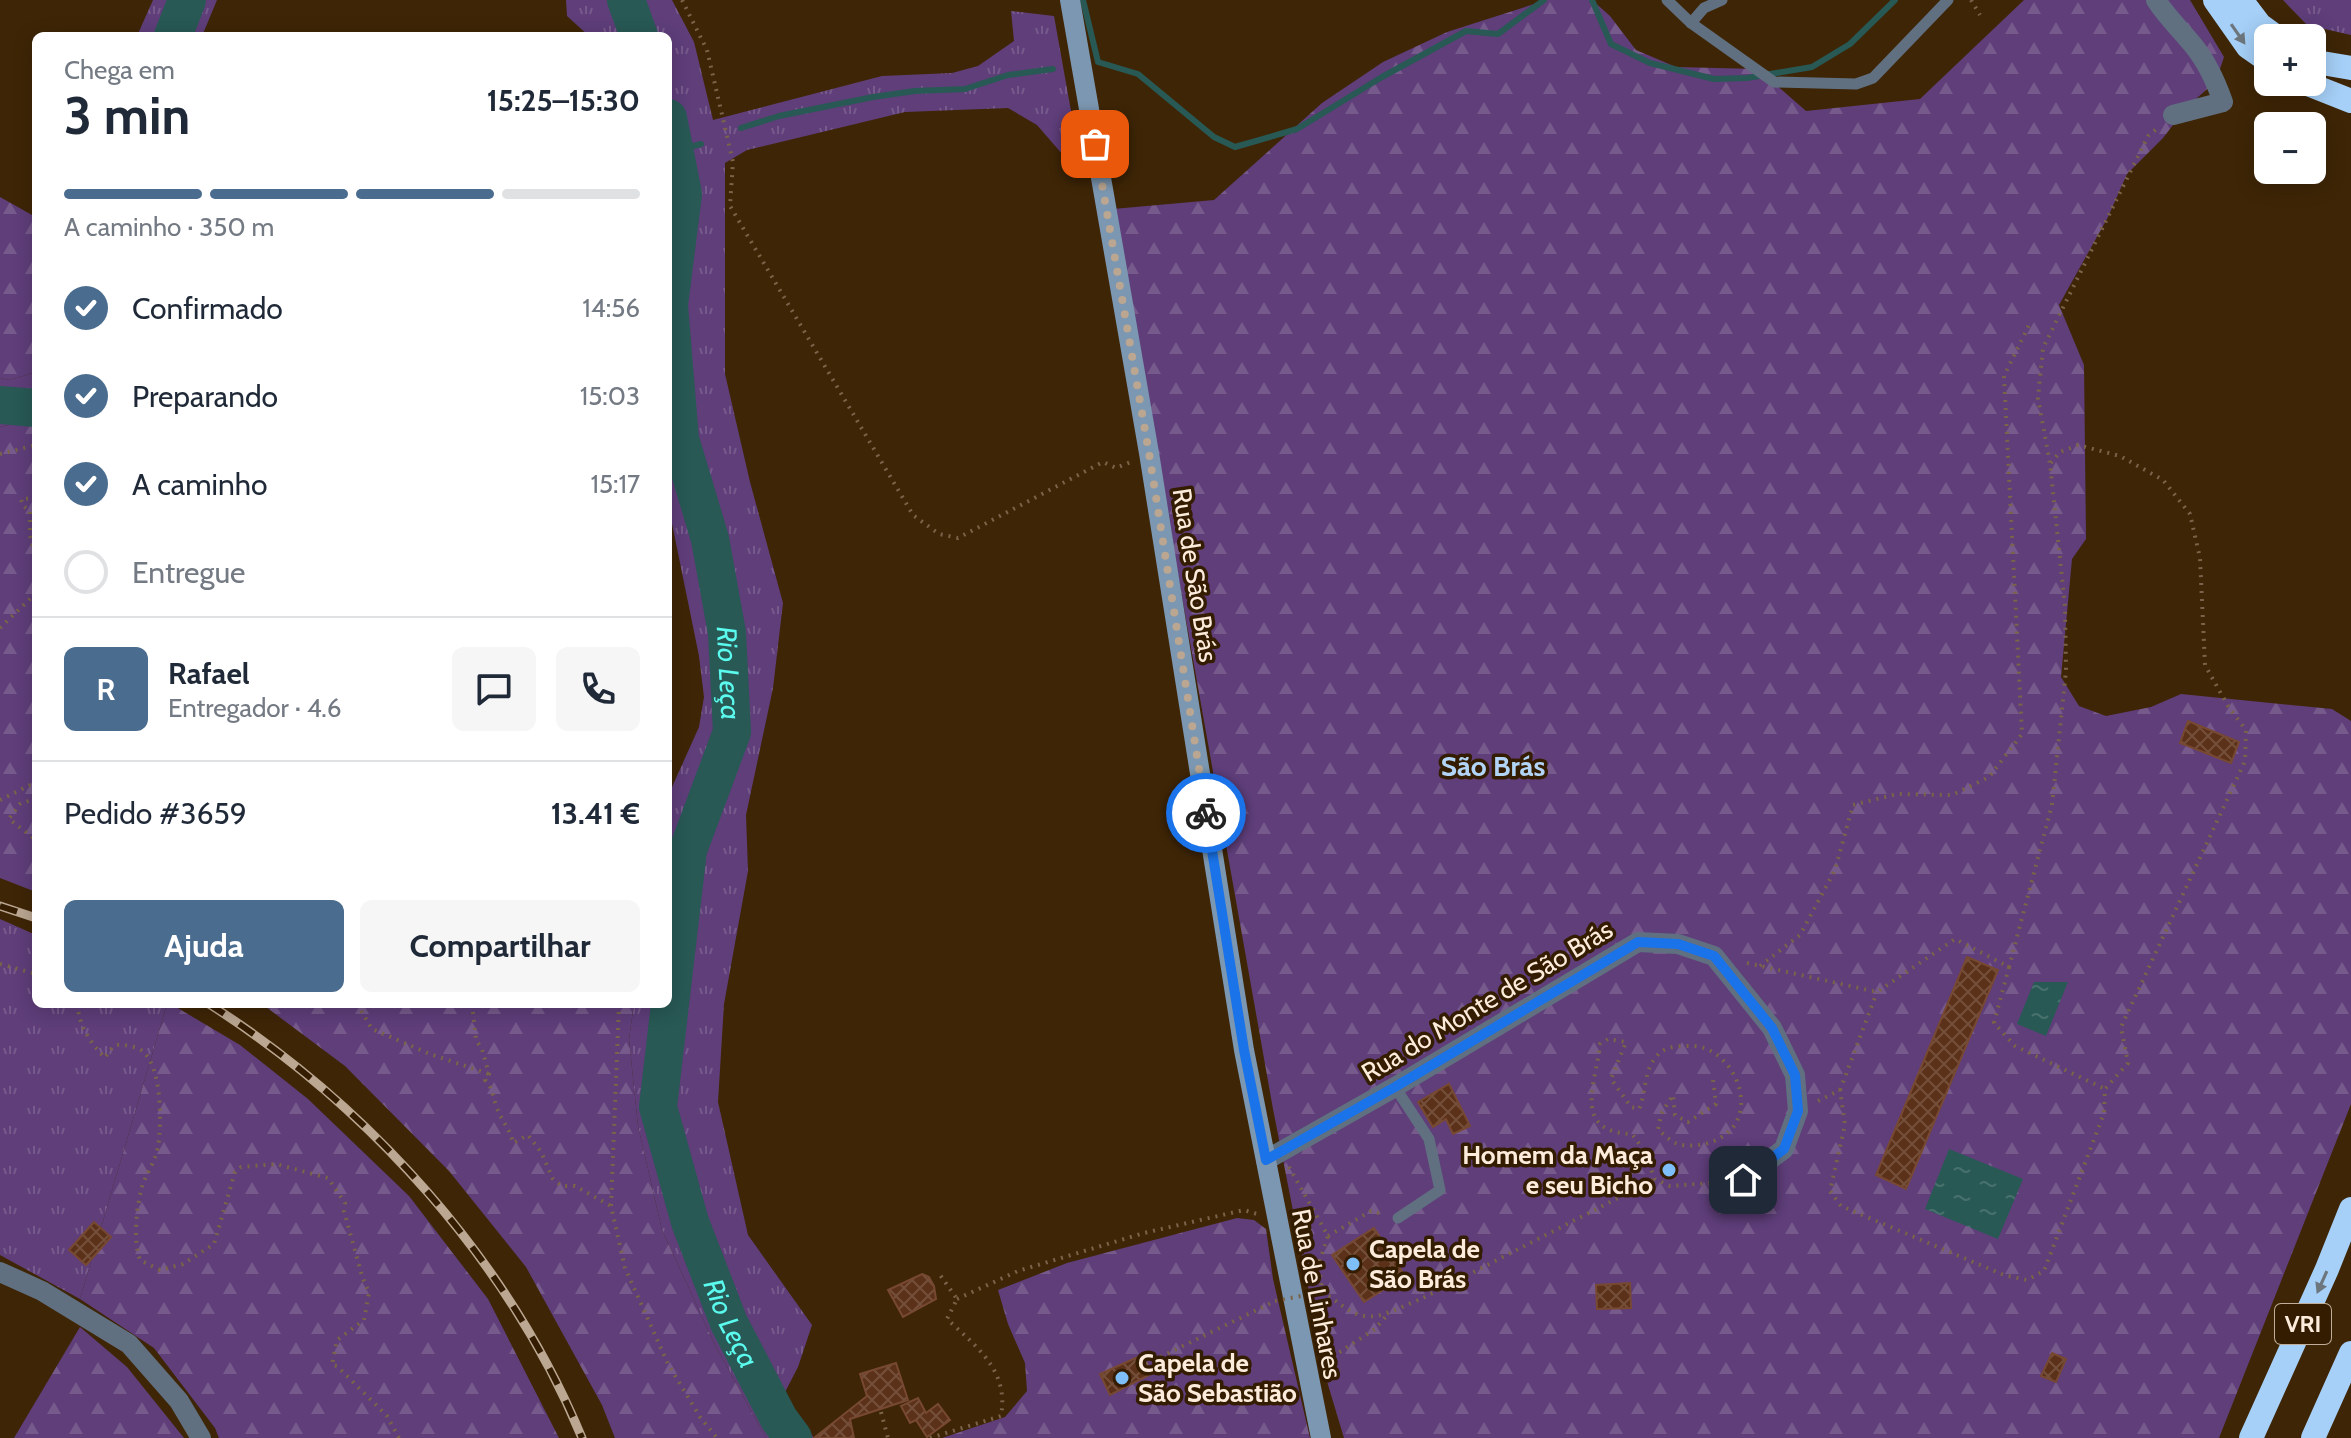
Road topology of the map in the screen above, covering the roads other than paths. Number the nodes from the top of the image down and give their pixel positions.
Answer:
1 (1070, 0) edge
2 (1667, 0) edge
3 (1722, 0) edge
4 (1948, 0) edge
5 (2156, 0) edge
6 (2215, 0) edge
7 (2241, 0) edge
8 (1691, 23) junction
9 (2259, 24) edge
10 (2254, 51) edge
11 (2326, 64) edge
12 (2351, 68) edge
13 (2326, 91) edge
14 (2351, 101) edge
15 (2173, 115) road end
16 (1395, 1087) junction
17 (1266, 1160) junction
18 (1743, 1180) road end
19 (2351, 1209) edge
20 (1398, 1218) road end
21 (0, 1272) edge
22 (2351, 1353) edge
23 (201, 1438) edge
24 (1321, 1438) edge
25 (2251, 1438) edge
26 (2313, 1438) edge

1 - 17 main road, Rua de São Brás
2 - 8 lane
3 - 8 lane
4 - 8 lane
5 - 15 street
6 -> 10 highway
7 - 9 highway
11 - 12 highway
13 - 14 highway
16 - 17 street, Rua do Monte de São Brás
16 - 18 street, Rua do Monte de São Brás
16 - 20 lane
17 - 24 main road, Rua de Linhares
19 -> 25 highway, VRI
21 - 23 street
22 - 26 highway, VRI

